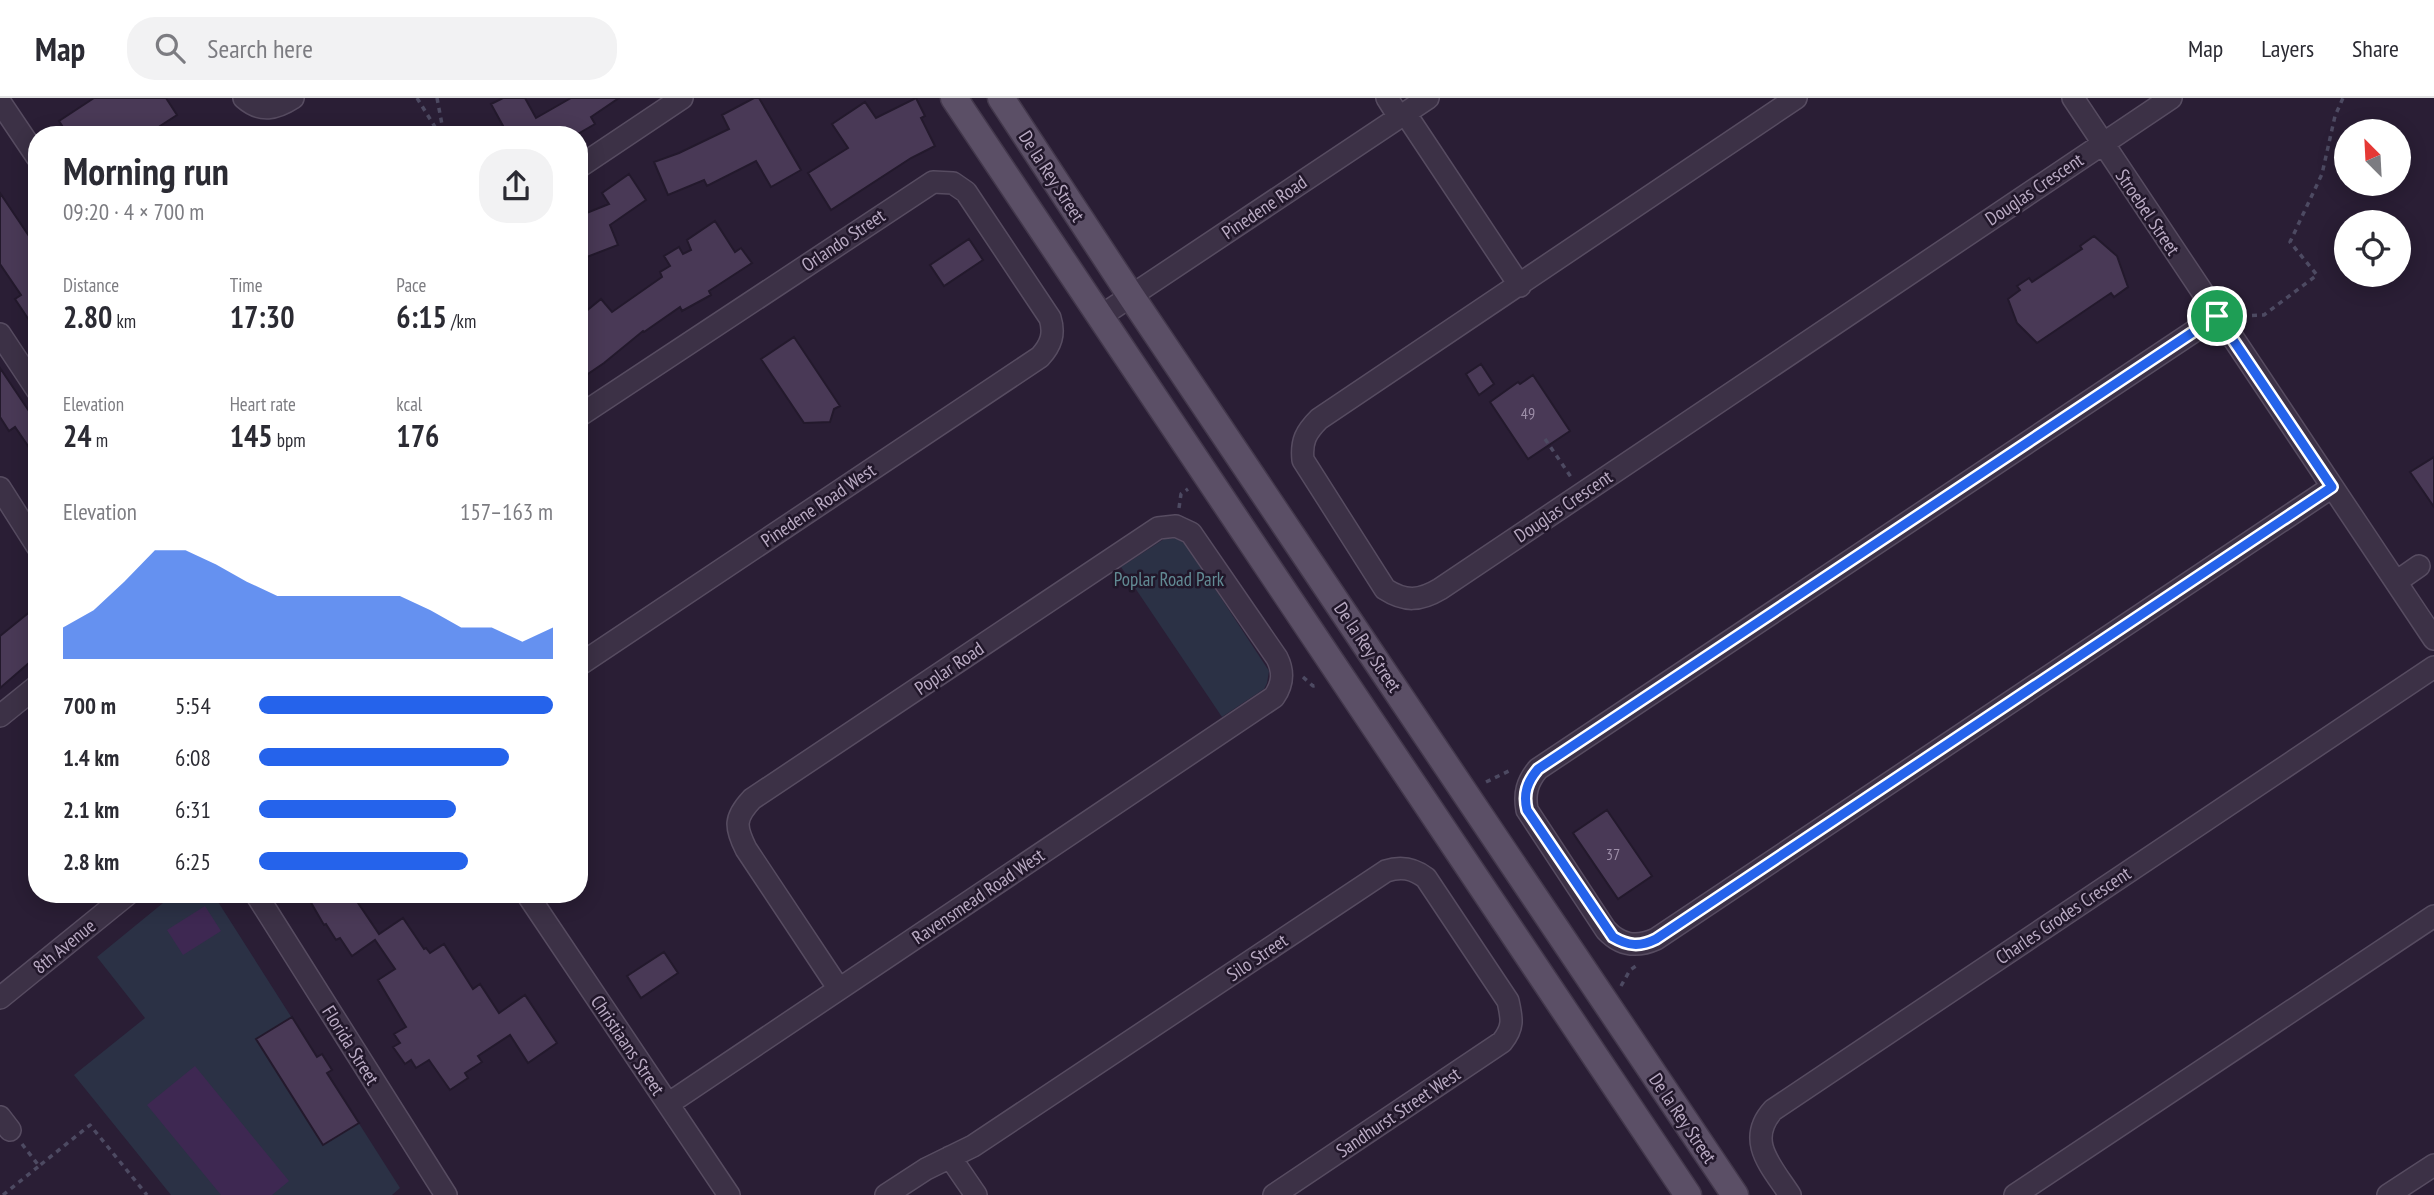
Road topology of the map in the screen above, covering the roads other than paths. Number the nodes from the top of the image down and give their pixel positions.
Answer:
1 (244, 98) edge
2 (293, 98) edge
3 (682, 98) edge
4 (954, 98) edge
5 (1001, 98) edge
6 (1387, 98) edge
7 (1428, 98) edge
8 (1796, 98) edge
9 (2073, 98) edge
10 (2171, 98) edge
11 (0, 102) edge
12 (1402, 115) junction
13 (2102, 143) junction
14 (28, 144) edge
15 (588, 161) edge
16 (1520, 286) junction
17 (1131, 296) junction
18 (1101, 316) junction
19 (2225, 316) junction
20 (0, 334) edge
21 (1051, 340) joint
22 (28, 376) edge
23 (588, 410) edge
24 (2332, 487) junction
25 (0, 488) edge
26 (28, 528) edge
27 (2419, 566) dead end
28 (2396, 582) junction
29 (2434, 639) edge
30 (588, 659) edge
31 (2434, 667) edge
32 (1291, 678) joint
33 (28, 693) edge
34 (0, 716) edge
35 (117, 903) edge
36 (262, 903) edge
37 (533, 903) edge
38 (2434, 916) edge
39 (839, 989) junction
40 (0, 998) edge
41 (1513, 1021) joint
42 (667, 1104) junction
43 (950, 1157) junction
44 (2434, 1165) edge
45 (443, 1194) edge
46 (729, 1195) edge
47 (886, 1195) edge
48 (975, 1195) edge
49 (1274, 1195) edge
50 (1688, 1195) edge
51 (1735, 1195) edge
52 (1790, 1195) edge
53 (2015, 1195) edge
54 (2388, 1195) edge

1 - 2 street
3 - 15 street
4 - 18 main road, De la Rey Street
5 - 17 main road, De la Rey Street
6 - 12 street
7 - 12 street, Pinedene Road
8 - 16 street, Douglas Crescent
9 - 13 street, Stroebel Street
10 - 13 street, Douglas Crescent
11 - 14 street
12 - 16 street
12 - 17 street, Pinedene Road
13 - 16 street, Douglas Crescent
13 - 19 street, Stroebel Street
17 - 18 street, Pinedene Road
17 - 51 main road, De la Rey Street
18 - 50 main road, De la Rey Street
19 - 24 street, Stroebel Street
19 - 24 street
20 - 22 street
21 - 23 street, Orlando Street
21 - 30 street, Pinedene Road West
24 - 28 street, Stroebel Street
25 - 26 street
27 - 28 street
28 - 29 street, Stroebel Street
31 - 52 street, Charles Grodes Crescent
32 - 39 street, Ravensmead Road West
32 - 39 street, Poplar Road
33 - 34 street
35 - 40 street, 8th Avenue
36 - 45 street, Florida Street
37 - 42 street, Christiaans Street
38 - 53 street
39 - 42 street, Ravensmead Road West
41 - 43 street, Silo Street
41 - 49 street, Sandhurst Street West
42 - 46 street, Christiaans Street
43 - 47 street, Silo Street
43 - 48 street
44 - 54 street

